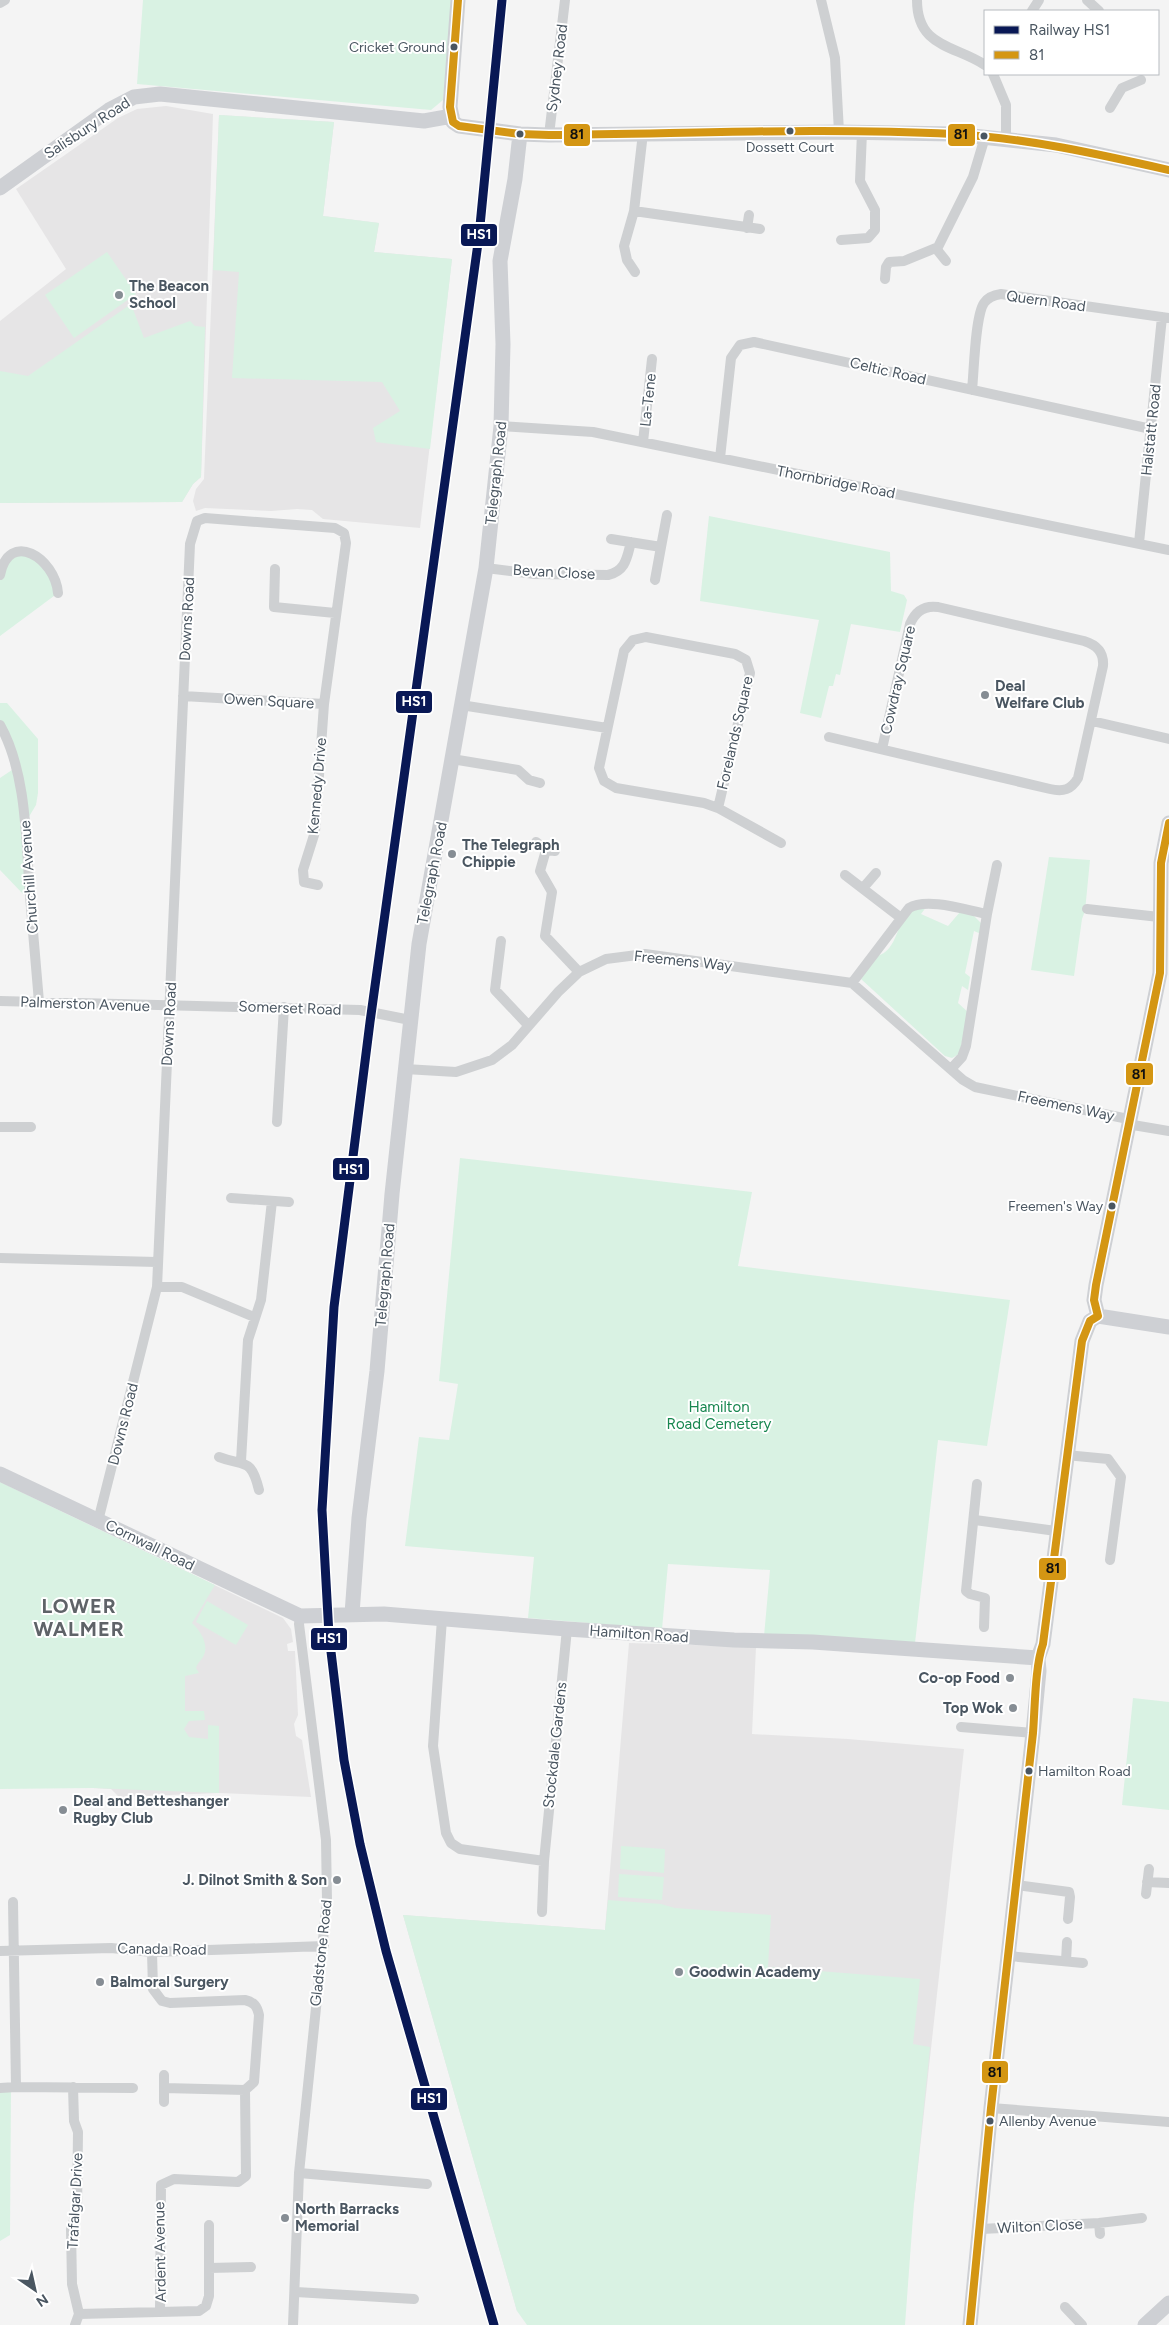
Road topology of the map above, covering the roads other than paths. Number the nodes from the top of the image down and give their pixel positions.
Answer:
1 (5, 0) edge
2 (458, 0) edge
3 (566, 0) edge
4 (820, 0) edge
5 (917, 0) edge
6 (1087, 0) edge
7 (0, 3) edge
8 (1098, 10) edge
9 (984, 64) edge
10 (993, 75) edge
11 (1126, 75) edge
12 (1141, 80) dead end
13 (1130, 84) junction
14 (1110, 108) dead end
15 (452, 116) junction
16 (839, 132) junction
17 (862, 132) junction
18 (643, 133) junction
19 (515, 134) junction
20 (550, 136) junction
21 (985, 136) junction
22 (1006, 138) junction
23 (1169, 170) edge
24 (0, 188) edge
25 (634, 211) junction
26 (748, 215) dead end
27 (747, 228) junction
28 (760, 230) dead end
29 (841, 240) dead end
30 (938, 246) junction
31 (946, 262) dead end
32 (635, 272) dead end
33 (884, 279) dead end
34 (1165, 317) edge
35 (652, 359) dead end
36 (972, 390) junction
37 (502, 426) junction
38 (1151, 429) junction
39 (643, 442) junction
40 (720, 458) junction
41 (667, 515) dead end
42 (197, 521) joint
43 (612, 539) dead end
44 (631, 542) junction
45 (1139, 543) junction
46 (661, 547) junction
47 (1169, 550) edge
48 (486, 568) junction
49 (275, 569) dead end
50 (0, 575) edge
51 (655, 580) dead end
52 (58, 593) dead end
53 (335, 613) junction
54 (184, 696) junction
55 (324, 704) junction
56 (461, 705) junction
57 (1092, 721) junction
58 (0, 725) edge
59 (607, 728) junction
60 (829, 737) dead end
61 (1169, 738) edge
62 (882, 749) junction
63 (452, 759) junction
64 (540, 783) dead end
65 (718, 808) junction
66 (1169, 823) edge
67 (536, 842) dead end
68 (781, 843) dead end
69 (997, 866) dead end
70 (876, 873) dead end
71 (845, 875) dead end
72 (318, 885) dead end
73 (863, 888) junction
74 (1087, 910) dead end
75 (987, 914) junction
76 (1159, 917) junction
77 (901, 918) junction
78 (501, 941) dead end
79 (1165, 948) edge
80 (579, 972) junction
81 (852, 983) junction
82 (0, 1001) edge
83 (39, 1002) junction
84 (170, 1006) junction
85 (284, 1007) junction
86 (410, 1020) junction
87 (528, 1026) junction
88 (405, 1069) junction
89 (951, 1069) junction
90 (1128, 1121) junction
91 (277, 1122) dead end
92 (0, 1126) edge
93 (31, 1127) dead end
94 (1169, 1131) edge
95 (231, 1198) dead end
96 (272, 1201) junction
97 (289, 1202) dead end
98 (0, 1258) edge
99 (157, 1262) junction
100 (157, 1287) junction
101 (1098, 1316) junction
102 (254, 1317) junction
103 (1169, 1327) edge
104 (1066, 1455) junction
105 (219, 1457) dead end
106 (241, 1461) junction
107 (0, 1474) edge
108 (977, 1484) dead end
109 (259, 1490) dead end
110 (98, 1520) junction
111 (974, 1520) junction
112 (1056, 1531) junction
113 (1110, 1560) dead end
114 (352, 1614) junction
115 (300, 1616) junction
116 (442, 1619) junction
117 (984, 1627) dead end
118 (567, 1629) junction
119 (1038, 1658) junction
120 (961, 1727) dead end
121 (1033, 1734) junction
122 (544, 1861) junction
123 (1148, 1870) dead end
124 (1147, 1882) junction
125 (1169, 1883) edge
126 (1016, 1885) junction
127 (1146, 1894) dead end
128 (13, 1902) dead end
129 (542, 1912) dead end
130 (1068, 1919) dead end
131 (1067, 1942) dead end
132 (324, 1946) junction
133 (0, 1951) edge
134 (13, 1951) junction
135 (152, 1952) junction
136 (1009, 1956) junction
137 (1066, 1961) junction
138 (1083, 1963) dead end
139 (164, 2076) dead end
140 (73, 2087) junction
141 (0, 2088) edge
142 (16, 2088) junction
143 (133, 2088) dead end
144 (164, 2088) junction
145 (245, 2090) junction
146 (164, 2102) dead end
147 (991, 2108) junction
148 (1169, 2122) edge
149 (300, 2173) junction
150 (427, 2184) dead end
151 (1142, 2218) dead end
152 (209, 2225) dead end
153 (981, 2229) junction
154 (251, 2267) dead end
155 (209, 2268) junction
156 (296, 2292) junction
157 (414, 2299) dead end
158 (1169, 2303) edge
159 (1065, 2307) dead end
160 (160, 2311) junction
161 (79, 2314) junction
162 (75, 2325) edge
163 (293, 2325) edge
164 (970, 2325) edge
165 (1082, 2325) edge
166 (1145, 2325) edge

1 - 7 street
2 - 15 street
3 - 20 street, Sydney Road
4 - 16 street
5 - 9 street
6 - 8 street
10 - 22 street
11 - 13 street
12 - 13 street
13 - 14 street
15 - 19 street
15 - 24 street, Salisbury Road
16 - 17 street
16 - 18 street
17 - 21 street
17 - 29 street
18 - 20 street
18 - 25 street
19 - 20 street
19 - 37 street, Telegraph Road
21 - 22 street
21 - 30 street
22 - 23 street
25 - 27 street
25 - 32 street
26 - 27 street
27 - 28 street
30 - 31 street
30 - 33 street
34 - 36 street, Quern Road
34 - 38 street, Halstatt Road
35 - 39 street, La-Tene
36 - 38 street, Celtic Road
36 - 40 street, Celtic Road
37 - 39 street, Thornbridge Road
37 - 48 street, Telegraph Road
38 - 45 street, Halstatt Road
39 - 40 street, Thornbridge Road
40 - 45 street, Thornbridge Road
41 - 46 street
42 - 53 street, Owen Square
42 - 54 street, Downs Road
43 - 44 street
44 - 46 street
44 - 48 street, Bevan Close
45 - 47 street, Thornbridge Road
46 - 51 street
48 - 56 street, Telegraph Road
49 - 53 street
50 - 52 street
53 - 55 street, Owen Square
54 - 55 street, Owen Square
54 - 84 street, Downs Road
55 - 72 street, Kennedy Drive
56 - 59 street
56 - 63 street, Telegraph Road
57 - 61 street
57 - 62 street, Cowdray Square
57 - 62 street, Cowdray Square
58 - 83 street, Churchill Avenue
59 - 65 street, Forelands Square
59 - 65 street, Forelands Square
60 - 62 street
63 - 64 street
63 - 86 street, Telegraph Road
65 - 68 street, Forelands Square
66 - 76 street
67 - 80 street
69 - 75 street
70 - 73 street
71 - 73 street
73 - 77 street
74 - 76 street
75 - 77 street
75 - 89 street
76 - 79 street
77 - 81 street
78 - 87 street
79 - 90 street
80 - 81 street, Freemens Way
80 - 87 street, Freemens Way
81 - 89 street, Freemens Way
82 - 83 street, Palmerston Avenue
83 - 84 street, Palmerston Avenue
84 - 85 street, Somerset Road
84 - 99 street, Downs Road
85 - 86 street, Somerset Road
85 - 91 street
86 - 88 street, Telegraph Road
87 - 88 street, Freemens Way
88 - 114 street, Telegraph Road
89 - 90 street, Freemens Way
90 - 94 street, Freemens Way
90 - 101 street
92 - 93 street
95 - 96 street
96 - 97 street
96 - 102 street
98 - 99 street
99 - 100 street, Downs Road
100 - 102 street
100 - 110 street, Downs Road
101 - 103 street
101 - 104 street
102 - 106 street
104 - 112 street
104 - 113 street
105 - 106 street
106 - 109 street
107 - 110 street, Cornwall Road
108 - 111 street
110 - 115 street, Cornwall Road
111 - 112 street
111 - 117 street
112 - 119 street
114 - 115 street, Hamilton Road
114 - 116 street, Hamilton Road
115 - 132 street, Gladstone Road
116 - 118 street, Hamilton Road
116 - 122 street
118 - 119 street, Hamilton Road
118 - 122 street, Stockdale Gardens
119 - 121 street
120 - 121 street
121 - 126 street
122 - 129 street, Stockdale Gardens
123 - 124 street
124 - 125 street
124 - 127 street
126 - 130 street
126 - 136 street
128 - 134 street
131 - 137 street
132 - 135 street, Canada Road
132 - 149 street, Gladstone Road
133 - 134 street, Canada Road
134 - 135 street, Canada Road
134 - 142 street
135 - 145 street, Ardent Avenue
136 - 137 street
136 - 147 street
137 - 138 street
139 - 144 street
140 - 142 street
140 - 143 street
140 - 161 street, Trafalgar Drive
141 - 142 street
144 - 145 street
144 - 146 street
145 - 160 street, Ardent Avenue
147 - 148 street
147 - 153 street
149 - 150 street
149 - 156 street, Gladstone Road
151 - 153 street, Wilton Close
152 - 155 street
153 - 164 street
154 - 155 street
155 - 160 street, Ardent Avenue
156 - 157 street
156 - 163 street, Gladstone Road
158 - 166 street
159 - 165 street
160 - 161 street, Ardent Avenue
161 - 162 street

